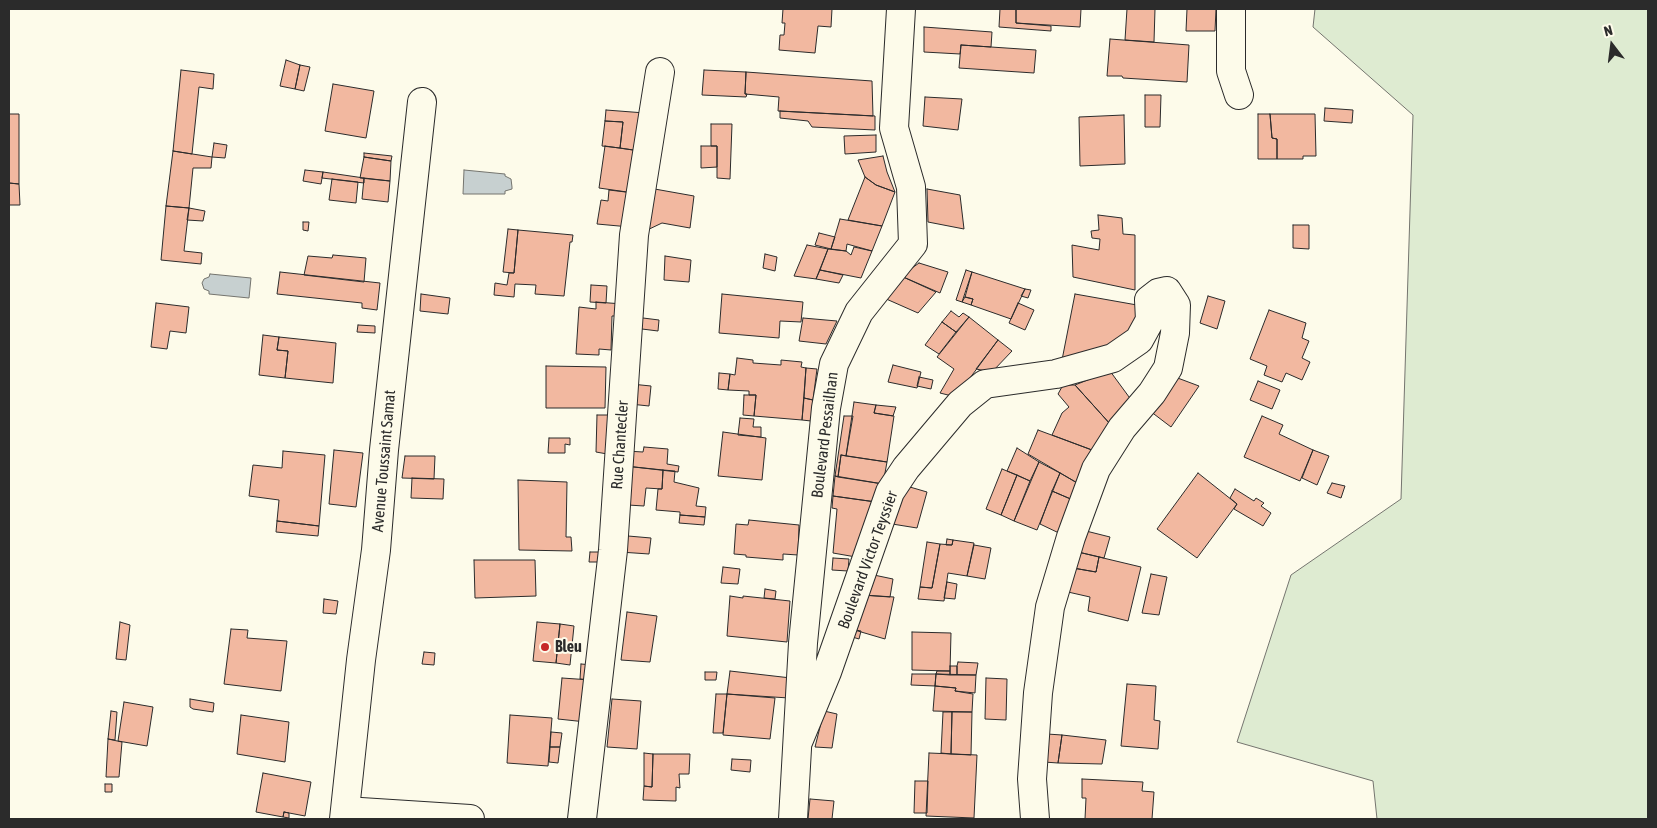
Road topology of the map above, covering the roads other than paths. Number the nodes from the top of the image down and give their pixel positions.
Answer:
1 (901, 9) edge
2 (1231, 9) edge
3 (660, 72) dead end
4 (1239, 94) dead end
5 (422, 102) dead end
6 (798, 742) junction
7 (345, 815) edge
8 (470, 819) edge
9 (582, 819) edge
10 (793, 819) edge
11 (1035, 819) edge

1 - 6 street, Boulevard Pessailhan
2 - 4 street
3 - 9 street, Rue Chantecler
5 - 7 street, Avenue Toussaint Samat
6 - 10 street, Boulevard Pessailhan
6 - 11 street, Boulevard Victor Teyssier
7 - 8 street

